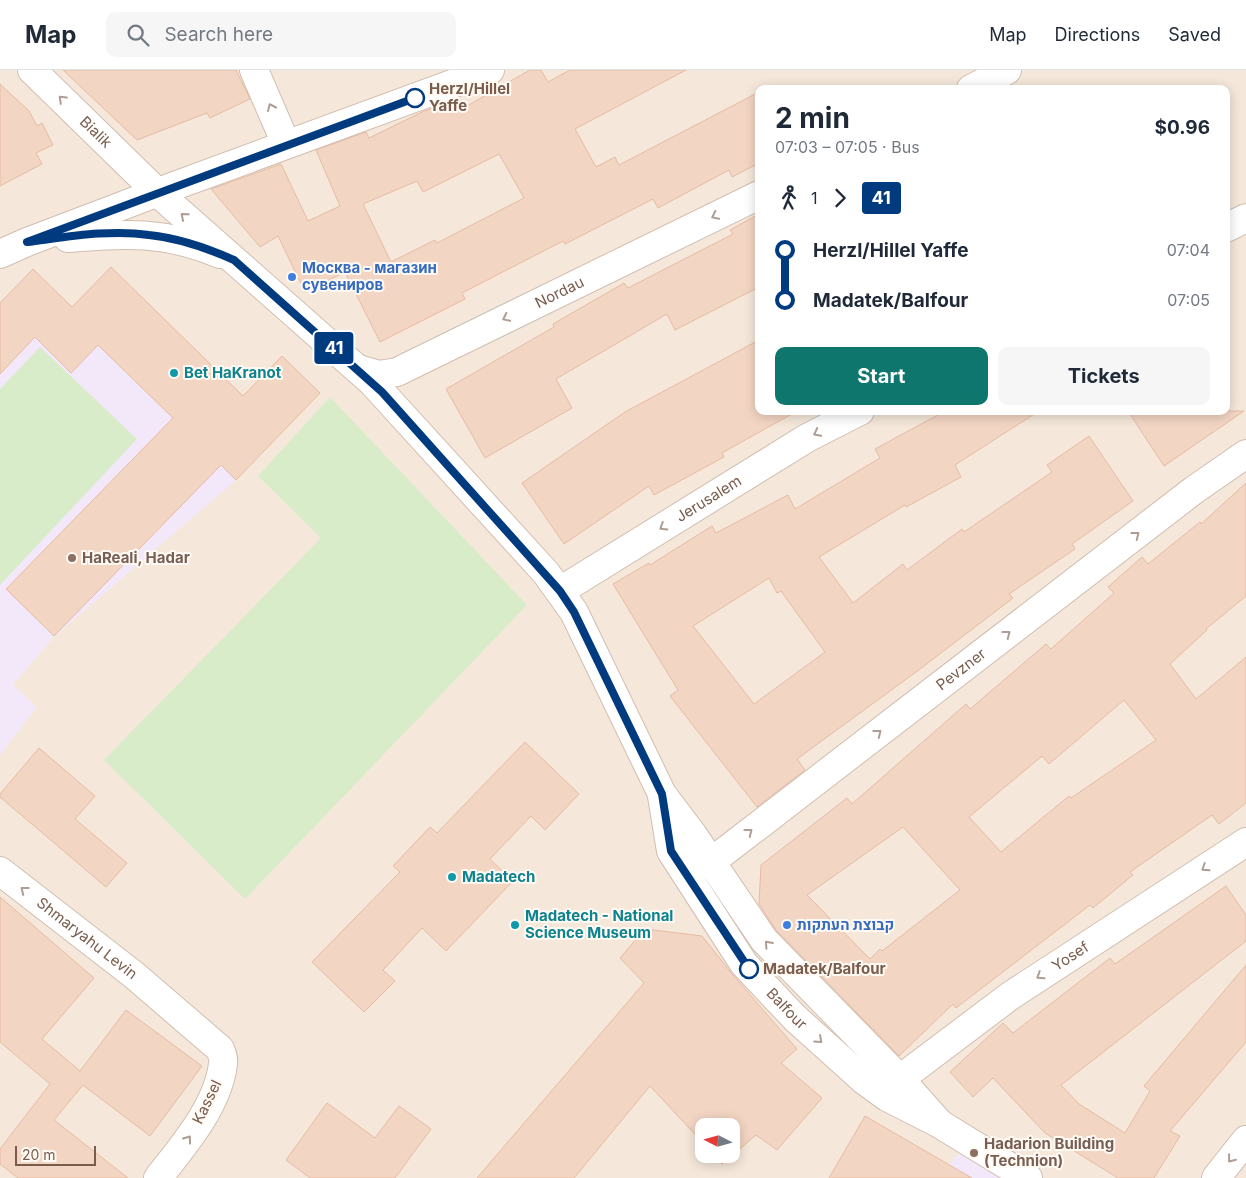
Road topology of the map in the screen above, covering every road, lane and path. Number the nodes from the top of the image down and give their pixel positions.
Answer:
1 (32, 70) edge
2 (254, 70) edge
3 (490, 70) edge
4 (1007, 70) edge
5 (979, 85) edge
6 (286, 144) junction
7 (158, 193) junction
8 (755, 197) edge
9 (1246, 218) edge
10 (1230, 226) edge
11 (27, 242) junction
12 (0, 254) edge
13 (234, 260) junction
14 (358, 369) junction
15 (852, 415) edge
16 (1246, 454) edge
17 (560, 591) junction
18 (662, 794) junction
19 (1246, 842) edge
20 (671, 851) junction
21 (711, 862) junction
22 (0, 870) edge
23 (172, 1007) joint
24 (900, 1079) junction
25 (940, 1124) junction
26 (1246, 1140) edge
27 (158, 1178) edge
28 (1028, 1178) edge
29 (1216, 1178) edge

7 -> 1 street, Bialik
6 -> 2 street
3 - 6 street
4 - 5 street
6 - 7 street
7 - 11 street
13 -> 7 street, Balfour
8 -> 14 street, Nordau
9 - 10 street
11 - 12 street
11 - 13 street, Balfour
13 - 14 street, Balfour
14 - 17 street, Balfour
15 -> 17 street, Jerusalem
21 -> 16 street, Pevzner
17 - 18 street, Balfour
18 - 20 street, Balfour
18 - 21 street, Balfour
19 -> 24 street, Yosef
20 - 21 street
20 -> 25 street, Balfour
24 -> 21 street, Balfour
23 -> 22 street, Shmaryahu Levin
27 -> 23 street, Kassel
24 - 25 street, Balfour
25 - 28 street, Balfour
26 -> 29 street

